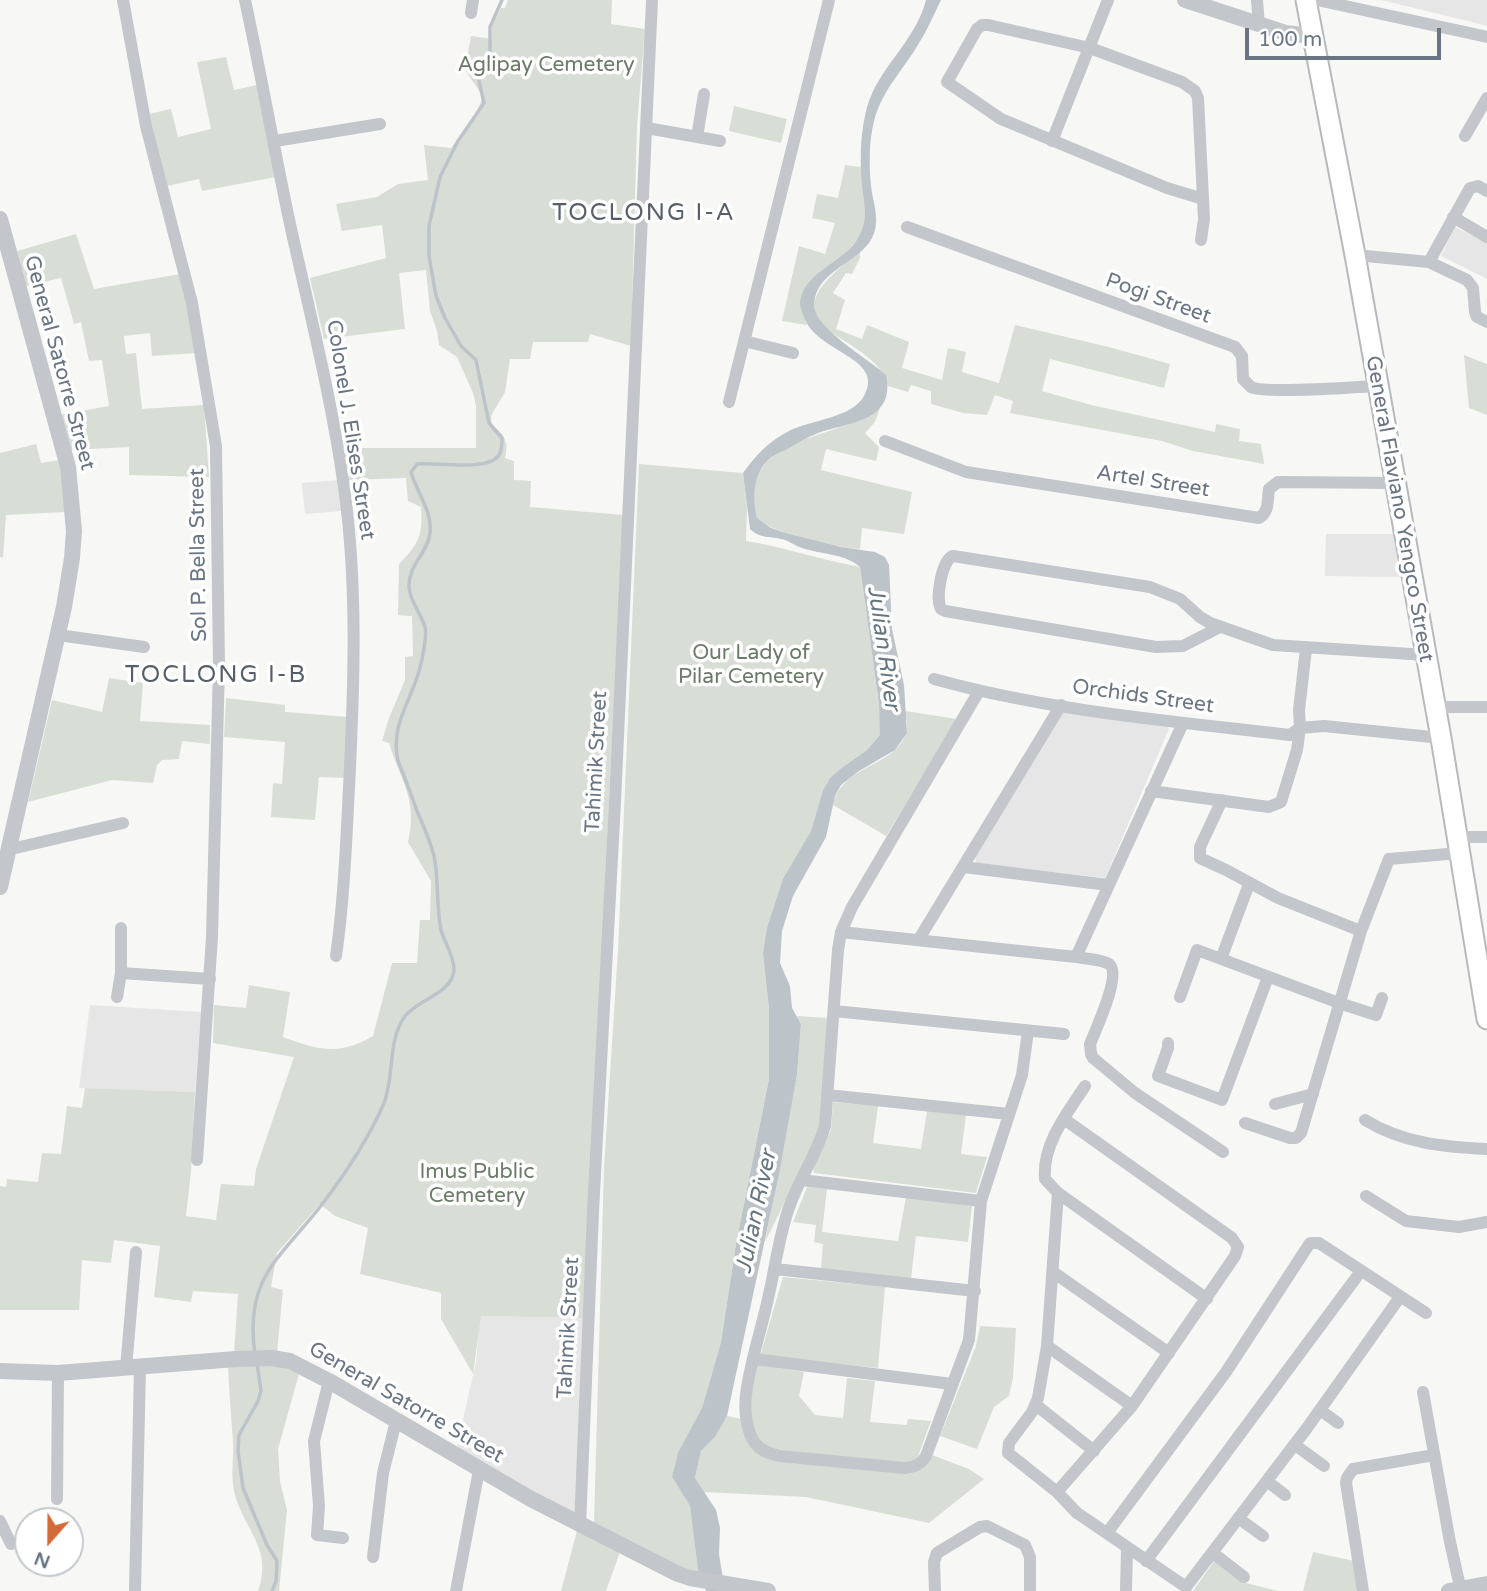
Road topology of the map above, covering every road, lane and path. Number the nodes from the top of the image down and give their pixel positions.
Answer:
1 (123, 0) edge
2 (245, 0) edge
3 (652, 0) edge
4 (829, 0) edge
5 (1108, 0) edge
6 (1185, 0) edge
7 (1257, 0) edge
8 (1306, 0) edge
9 (1317, 0) edge
10 (1259, 25) junction
11 (1312, 36) junction
12 (1487, 37) edge
13 (1090, 48) junction
14 (704, 94) dead end
15 (1487, 100) edge
16 (380, 124) dead end
17 (648, 128) junction
18 (1465, 136) dead end
19 (697, 137) junction
20 (275, 141) junction
21 (720, 141) dead end
22 (1052, 141) junction
23 (1487, 191) edge
24 (1203, 199) junction
25 (1452, 218) junction
26 (907, 227) dead end
27 (1, 229) edge
28 (1487, 237) edge
29 (1201, 240) dead end
30 (1355, 255) junction
31 (1429, 262) junction
32 (1487, 322) edge
33 (744, 341) junction
34 (793, 353) dead end
35 (1377, 386) junction
36 (729, 402) dead end
37 (886, 441) dead end
38 (1395, 483) junction
39 (1220, 627) junction
40 (58, 635) junction
41 (144, 647) dead end
42 (1306, 649) junction
43 (1426, 655) junction
44 (934, 679) dead end
45 (979, 691) junction
46 (1061, 705) junction
47 (1435, 707) junction
48 (1487, 707) edge
49 (1183, 723) junction
50 (1300, 728) junction
51 (1441, 738) junction
52 (1150, 791) junction
53 (1222, 800) junction
54 (122, 823) dead end
55 (1487, 837) edge
56 (1458, 845) junction
57 (7, 850) junction
58 (964, 867) junction
59 (1249, 884) junction
60 (1108, 885) junction
61 (0, 887) edge
62 (121, 928) dead end
63 (1361, 931) junction
64 (842, 932) junction
65 (919, 939) junction
66 (335, 956) dead end
67 (1076, 957) junction
68 (1221, 959) junction
69 (121, 973) junction
70 (1268, 977) junction
71 (210, 979) junction
72 (117, 997) dead end
73 (1180, 997) dead end
74 (1382, 998) dead end
75 (1339, 1003) junction
76 (834, 1011) junction
77 (1487, 1019) edge
78 (1028, 1031) junction
79 (1065, 1034) dead end
80 (1168, 1043) dead end
81 (1084, 1086) dead end
82 (1312, 1094) junction
83 (827, 1095) junction
84 (1275, 1104) dead end
85 (1009, 1114) junction
86 (1064, 1119) junction
87 (1365, 1120) dead end
88 (1245, 1123) dead end
89 (1487, 1149) edge
90 (1223, 1152) dead end
91 (197, 1160) dead end
92 (801, 1180) junction
93 (1058, 1193) junction
94 (1366, 1196) dead end
95 (981, 1202) junction
96 (1487, 1222) edge
97 (136, 1252) dead end
98 (775, 1269) junction
99 (1361, 1271) junction
100 (1054, 1272) junction
101 (975, 1291) junction
102 (1400, 1297) junction
103 (1206, 1299) junction
104 (1426, 1313) dead end
105 (1047, 1346) junction
106 (1169, 1353) junction
107 (754, 1359) junction
108 (133, 1367) junction
109 (0, 1371) edge
110 (58, 1373) junction
111 (329, 1381) junction
112 (951, 1384) junction
113 (1423, 1392) dead end
114 (1037, 1405) junction
115 (1132, 1406) junction
116 (1320, 1410) junction
117 (396, 1421) junction
118 (1338, 1423) dead end
119 (1295, 1445) junction
120 (1094, 1451) junction
121 (1434, 1455) junction
122 (1324, 1466) dead end
123 (479, 1470) junction
124 (1267, 1481) junction
125 (1057, 1492) junction
126 (1285, 1495) dead end
127 (57, 1499) dead end
128 (1238, 1518) junction
129 (0, 1521) edge
130 (580, 1525) junction
131 (1107, 1533) junction
132 (1263, 1536) dead end
133 (343, 1538) dead end
134 (11, 1544) dead end
135 (1127, 1548) junction
136 (1213, 1553) junction
137 (373, 1557) dead end
138 (1146, 1561) junction
139 (1244, 1577) dead end
140 (1487, 1584) edge
141 (1457, 1590) edge
142 (135, 1591) edge
143 (456, 1591) edge
144 (768, 1591) edge
145 (935, 1591) edge
146 (1030, 1591) edge
147 (1126, 1591) edge
148 (1363, 1591) edge

1 - 71 street, Sol P. Bella Street
2 - 20 street, Colonel J. Elises Street
3 - 17 street, Tahimik Street
4 - 33 street
5 - 13 street
6 - 10 street
7 - 10 street
8 - 11 main road, General Flaviano Yengco Street
9 - 12 street
10 - 11 street
11 - 30 main road, General Flaviano Yengco Street
13 - 22 street
13 - 22 street
13 - 24 street
14 - 19 street
15 - 18 street
16 - 20 street
17 - 19 street
17 - 130 street, Tahimik Street
19 - 21 street
20 - 66 street, Colonel J. Elises Street
22 - 24 street
23 - 25 street
24 - 29 street
25 - 28 street
25 - 31 street
26 - 35 street, Pogi Street
27 - 40 street, General Satorre Street
30 - 31 street
30 - 35 main road, General Flaviano Yengco Street
31 - 32 street
33 - 34 street
33 - 36 street
35 - 38 main road, General Flaviano Yengco Street
37 - 38 street, Artel Street
38 - 43 main road, General Flaviano Yengco Street
39 - 39 street
39 - 42 street
40 - 41 street
40 - 57 street, General Satorre Street
42 - 43 street
42 - 50 street
43 - 47 main road, General Flaviano Yengco Street
44 - 45 street, Orchids Street
45 - 46 street, Orchids Street
45 - 64 street
46 - 49 street, Orchids Street
46 - 58 street
47 - 48 street
47 - 51 main road, General Flaviano Yengco Street
49 - 50 street, Orchids Street
49 - 52 street
50 - 51 street, Orchids Street
50 - 53 street
51 - 56 main road, General Flaviano Yengco Street
52 - 53 street
52 - 60 street
53 - 59 street
54 - 57 street
55 - 56 street
56 - 63 street
56 - 77 main road, General Flaviano Yengco Street
57 - 61 street, General Satorre Street
58 - 60 street
58 - 65 street
59 - 63 street
59 - 68 street
60 - 67 street
62 - 69 street
63 - 75 street
64 - 65 street
64 - 76 street
65 - 67 street
67 - 90 street
68 - 70 street
68 - 73 street
69 - 71 street
69 - 72 street
70 - 75 street
70 - 80 street
71 - 91 street, Sol P. Bella Street
74 - 75 street
75 - 82 street
76 - 78 street
76 - 83 street
78 - 79 street
78 - 85 street
81 - 86 street
82 - 84 street
82 - 88 street
83 - 85 street
83 - 92 street
85 - 95 street
86 - 93 street
86 - 103 street
87 - 89 street
92 - 95 street
92 - 98 street
93 - 100 street
93 - 103 street
94 - 96 street
95 - 101 street
97 - 108 street
98 - 101 street
98 - 107 street
99 - 102 street
99 - 131 street
99 - 138 street
100 - 105 street
100 - 106 street
101 - 112 street
102 - 104 street
102 - 116 street
103 - 106 street
105 - 114 street
105 - 115 street
106 - 115 street
107 - 112 street
107 - 112 street
108 - 110 street, General Satorre Street
108 - 111 street, General Satorre Street
108 - 142 street
109 - 110 street, General Satorre Street
110 - 127 street
111 - 117 street, General Satorre Street
111 - 133 street
113 - 121 street
114 - 120 street
114 - 125 street
115 - 120 street
116 - 118 street
116 - 119 street
117 - 123 street, General Satorre Street
117 - 137 street
119 - 122 street
119 - 124 street
120 - 125 street
121 - 141 street
121 - 148 street
123 - 130 street, General Satorre Street
123 - 143 street
124 - 126 street
124 - 128 street
125 - 131 street
128 - 132 street
128 - 136 street
129 - 134 street
130 - 144 street, General Satorre Street
131 - 135 street
135 - 138 street
135 - 147 street
136 - 138 street
136 - 139 street
140 - 141 street
145 - 146 street

